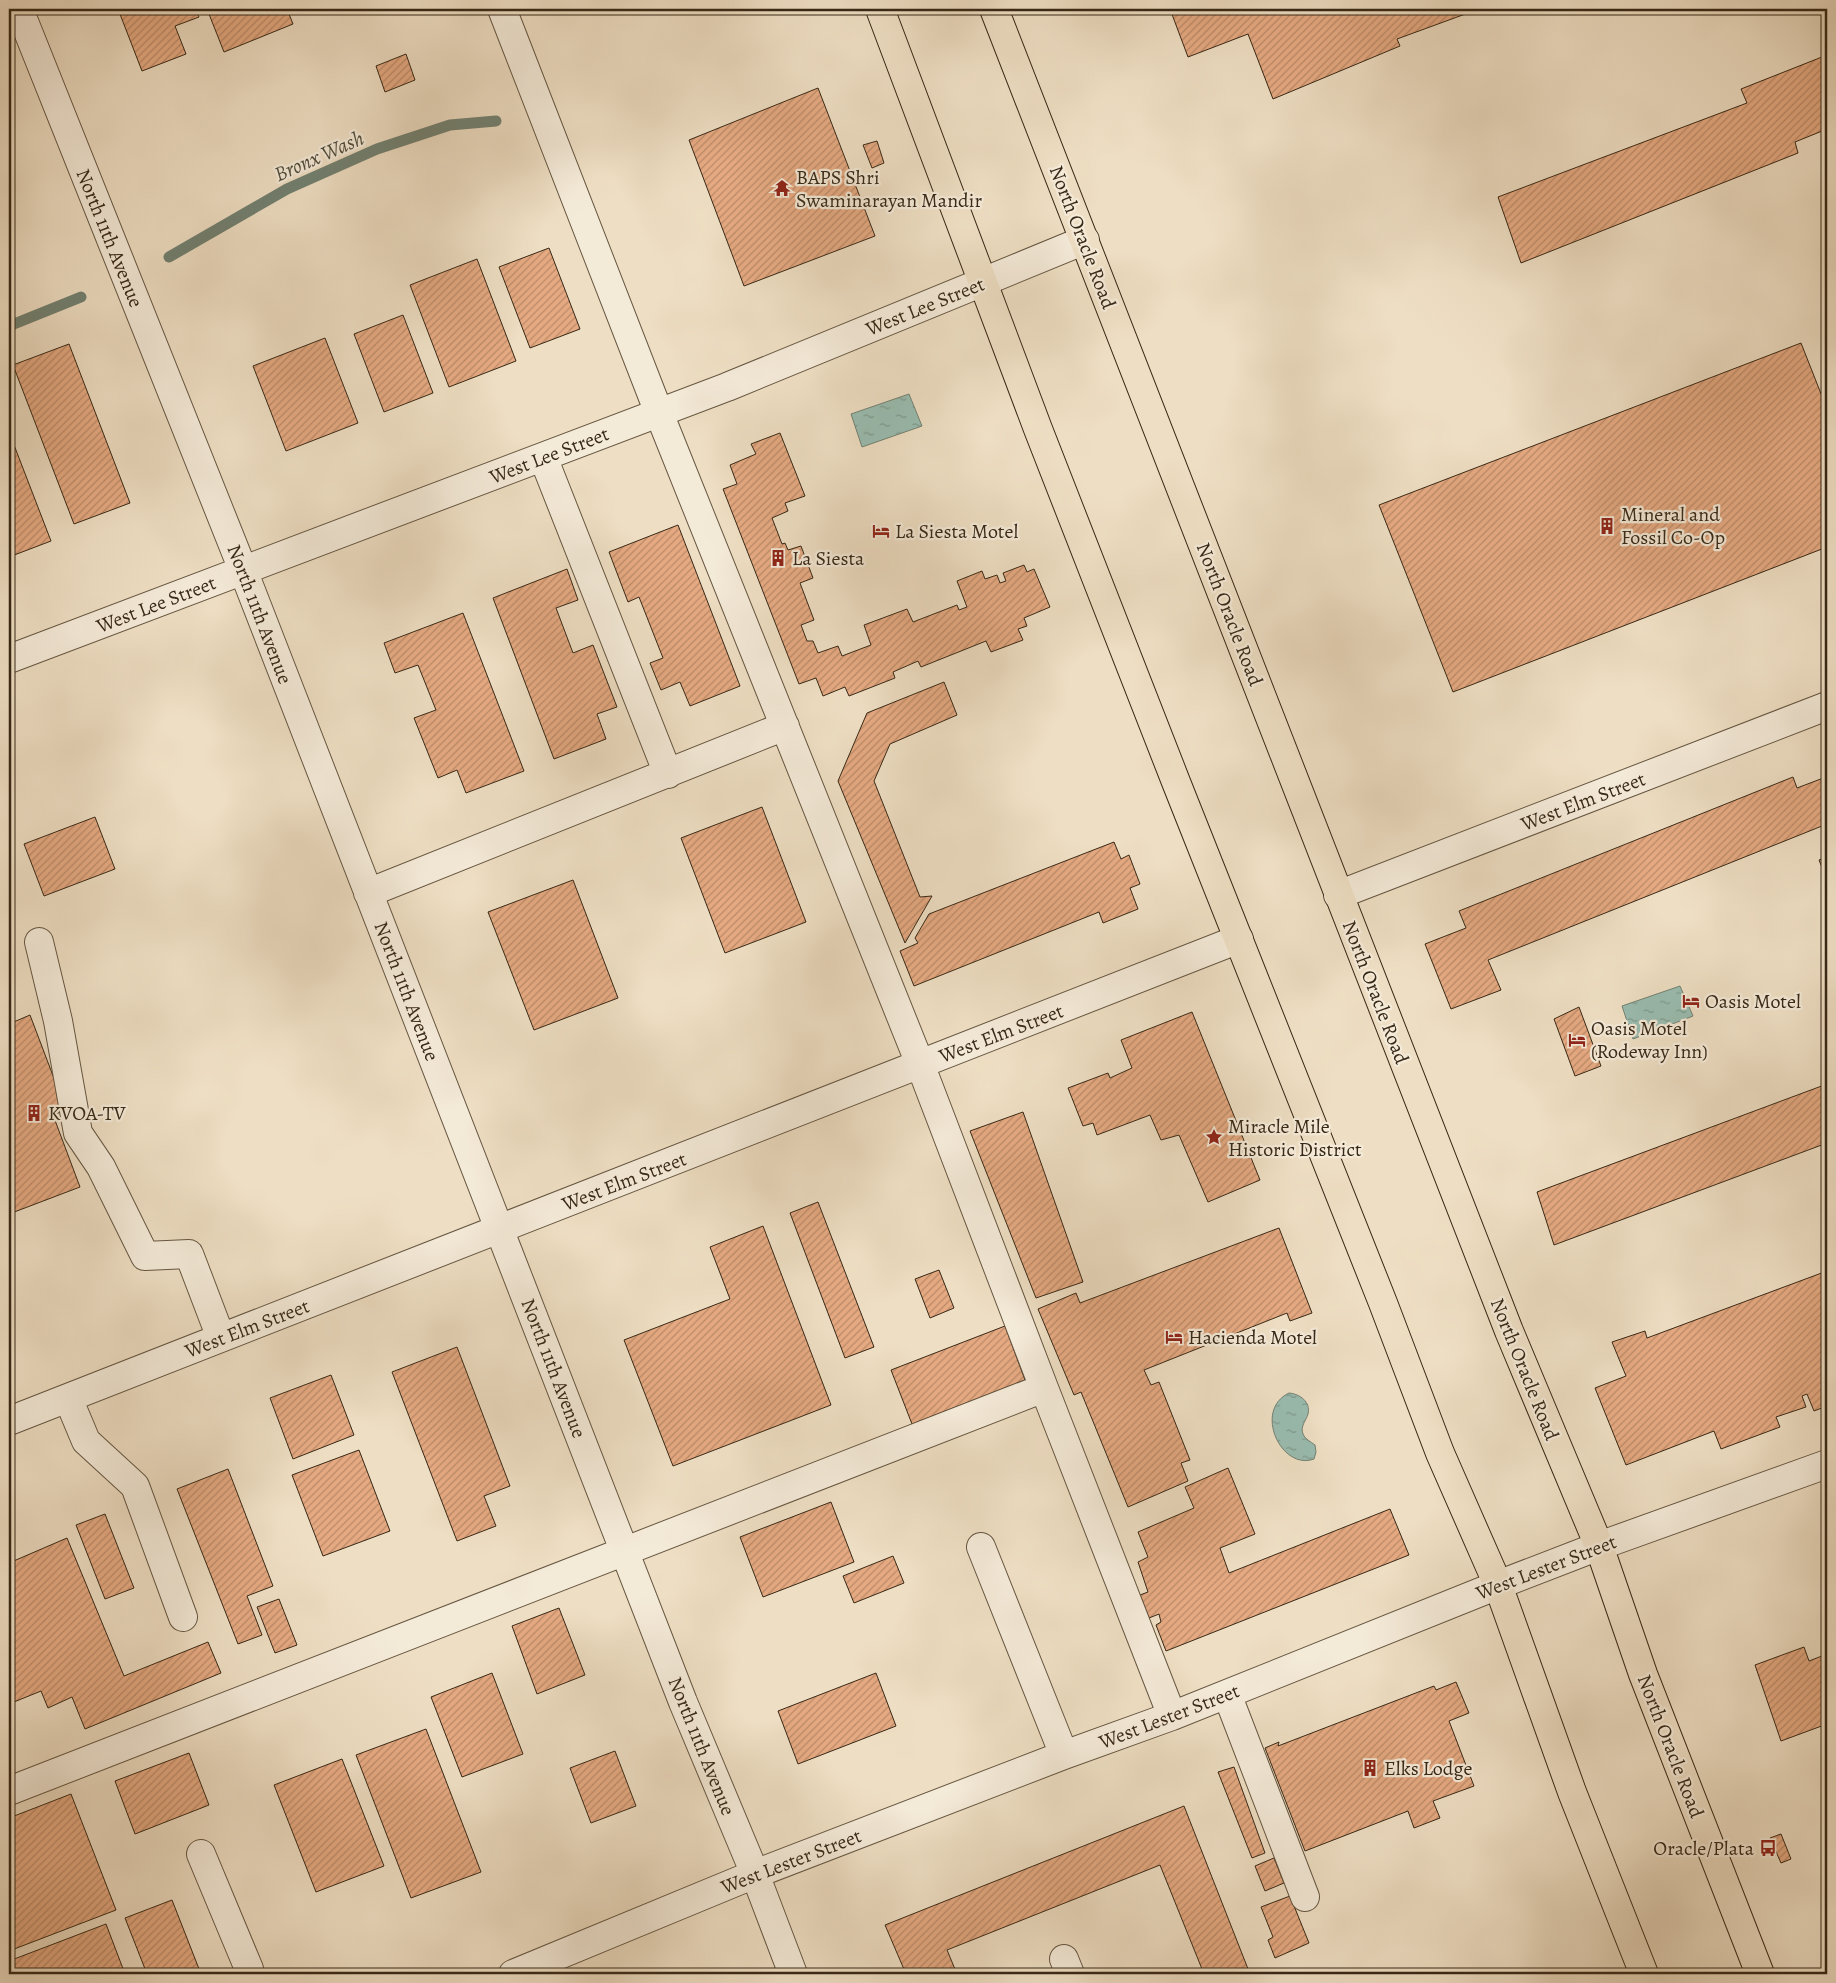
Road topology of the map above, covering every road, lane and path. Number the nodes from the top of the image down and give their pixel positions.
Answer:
1 (19, 9) edge
2 (502, 9) edge
3 (880, 9) edge
4 (994, 9) edge
5 (1085, 240) junction
6 (984, 283) junction
7 (659, 413) junction
8 (543, 457) junction
9 (243, 570) junction
10 (9, 660) edge
11 (1827, 706) edge
12 (785, 726) junction
13 (668, 774) junction
14 (368, 893) junction
15 (1338, 895) junction
16 (1239, 939) junction
17 (39, 942) dead end
18 (920, 1064) junction
19 (500, 1230) junction
20 (221, 1338) junction
21 (1044, 1388) junction
22 (68, 1398) junction
23 (9, 1421) edge
24 (1827, 1464) edge
25 (1599, 1546) junction
26 (982, 1547) dead end
27 (625, 1551) junction
28 (1498, 1584) junction
29 (183, 1617) dead end
30 (1227, 1694) junction
31 (1172, 1716) junction
32 (1064, 1755) junction
33 (9, 1791) edge
34 (201, 1854) dead end
35 (755, 1874) junction
36 (1305, 1896) dead end
37 (248, 1974) edge
38 (513, 1974) edge
39 (793, 1974) edge
40 (1644, 1974) edge
41 (1760, 1974) edge

1 - 9 street, North 11th Avenue
2 - 7 street
3 - 6 main road
4 - 5 main road, North Oracle Road
5 - 6 street, West Lee Street
5 - 15 main road, North Oracle Road
6 - 7 street, West Lee Street
6 - 16 main road
7 - 8 street, West Lee Street
7 - 12 street
8 - 9 street, West Lee Street
8 - 13 street
9 - 10 street, West Lee Street
9 - 14 street, North 11th Avenue
11 - 15 street, West Elm Street
12 - 13 street
12 - 18 street
13 - 14 street
14 - 19 street, North 11th Avenue
15 - 25 main road, North Oracle Road
16 - 18 street, West Elm Street
16 - 28 main road
17 - 20 street
18 - 19 street, West Elm Street
18 - 21 street
19 - 20 street, West Elm Street
19 - 27 street, North 11th Avenue
20 - 22 street, West Elm Street
21 - 27 street
21 - 31 street
22 - 23 street, West Elm Street
22 - 29 street
24 - 25 street, West Lester Street
25 - 28 street, West Lester Street
25 - 41 main road, North Oracle Road
26 - 32 street
27 - 33 street
27 - 35 street, North 11th Avenue
28 - 30 street, West Lester Street
28 - 40 main road
30 - 31 street, West Lester Street
30 - 36 street
31 - 32 street, West Lester Street
32 - 35 street, West Lester Street
34 - 37 street
35 - 38 street, West Lester Street
35 - 39 street, North 11th Avenue

